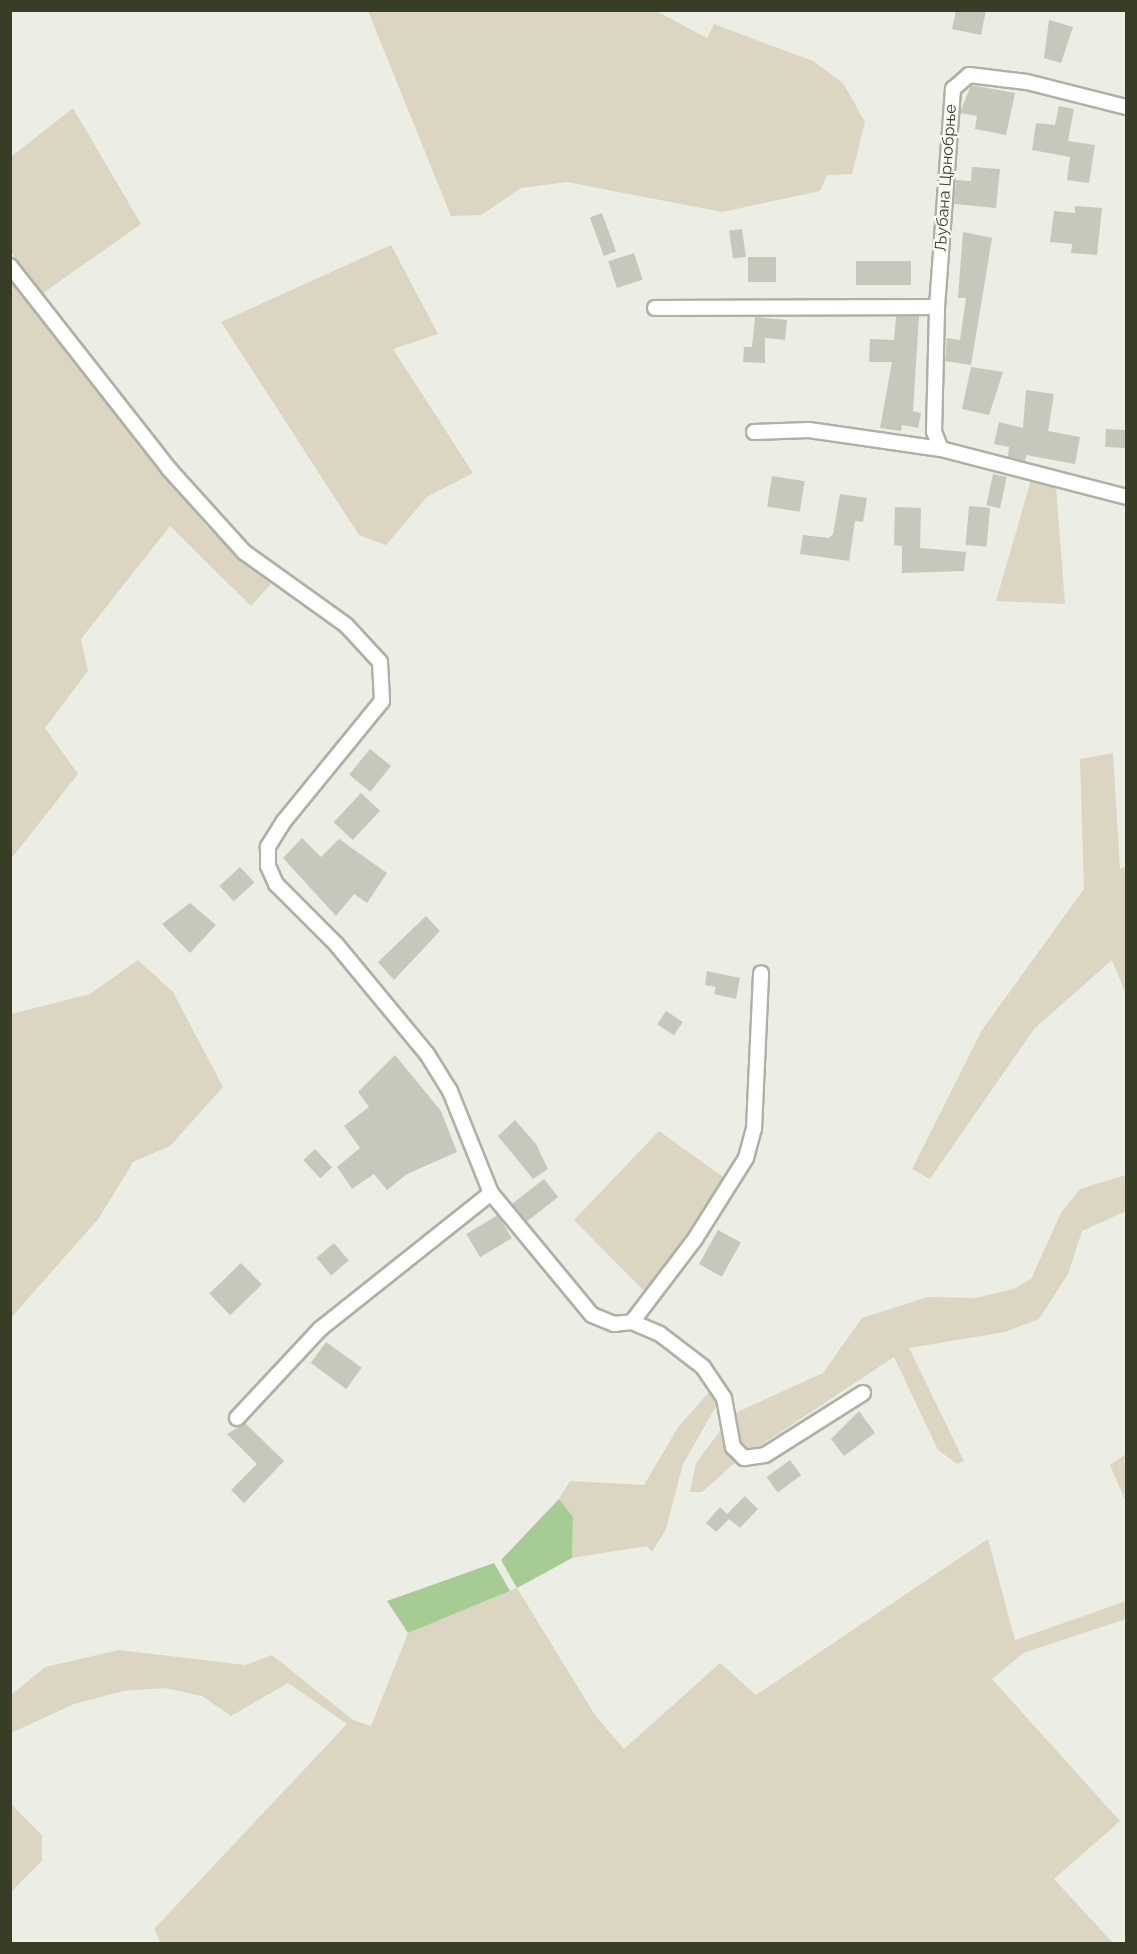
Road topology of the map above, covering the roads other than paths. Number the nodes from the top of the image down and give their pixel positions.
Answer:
1 (1126, 107) edge
2 (10, 266) edge
3 (937, 307) junction
4 (656, 308) dead end
5 (754, 432) dead end
6 (941, 449) junction
7 (1126, 497) edge
8 (761, 973) dead end
9 (491, 1193) junction
10 (632, 1322) junction
11 (863, 1393) dead end
12 (237, 1418) dead end

1 - 3 street, Љубана Црнобрње
2 - 9 street
3 - 4 street
3 - 6 street, Љубана Црнобрње
5 - 6 street
6 - 7 street
8 - 10 street
9 - 10 street
9 - 12 street
10 - 11 street

